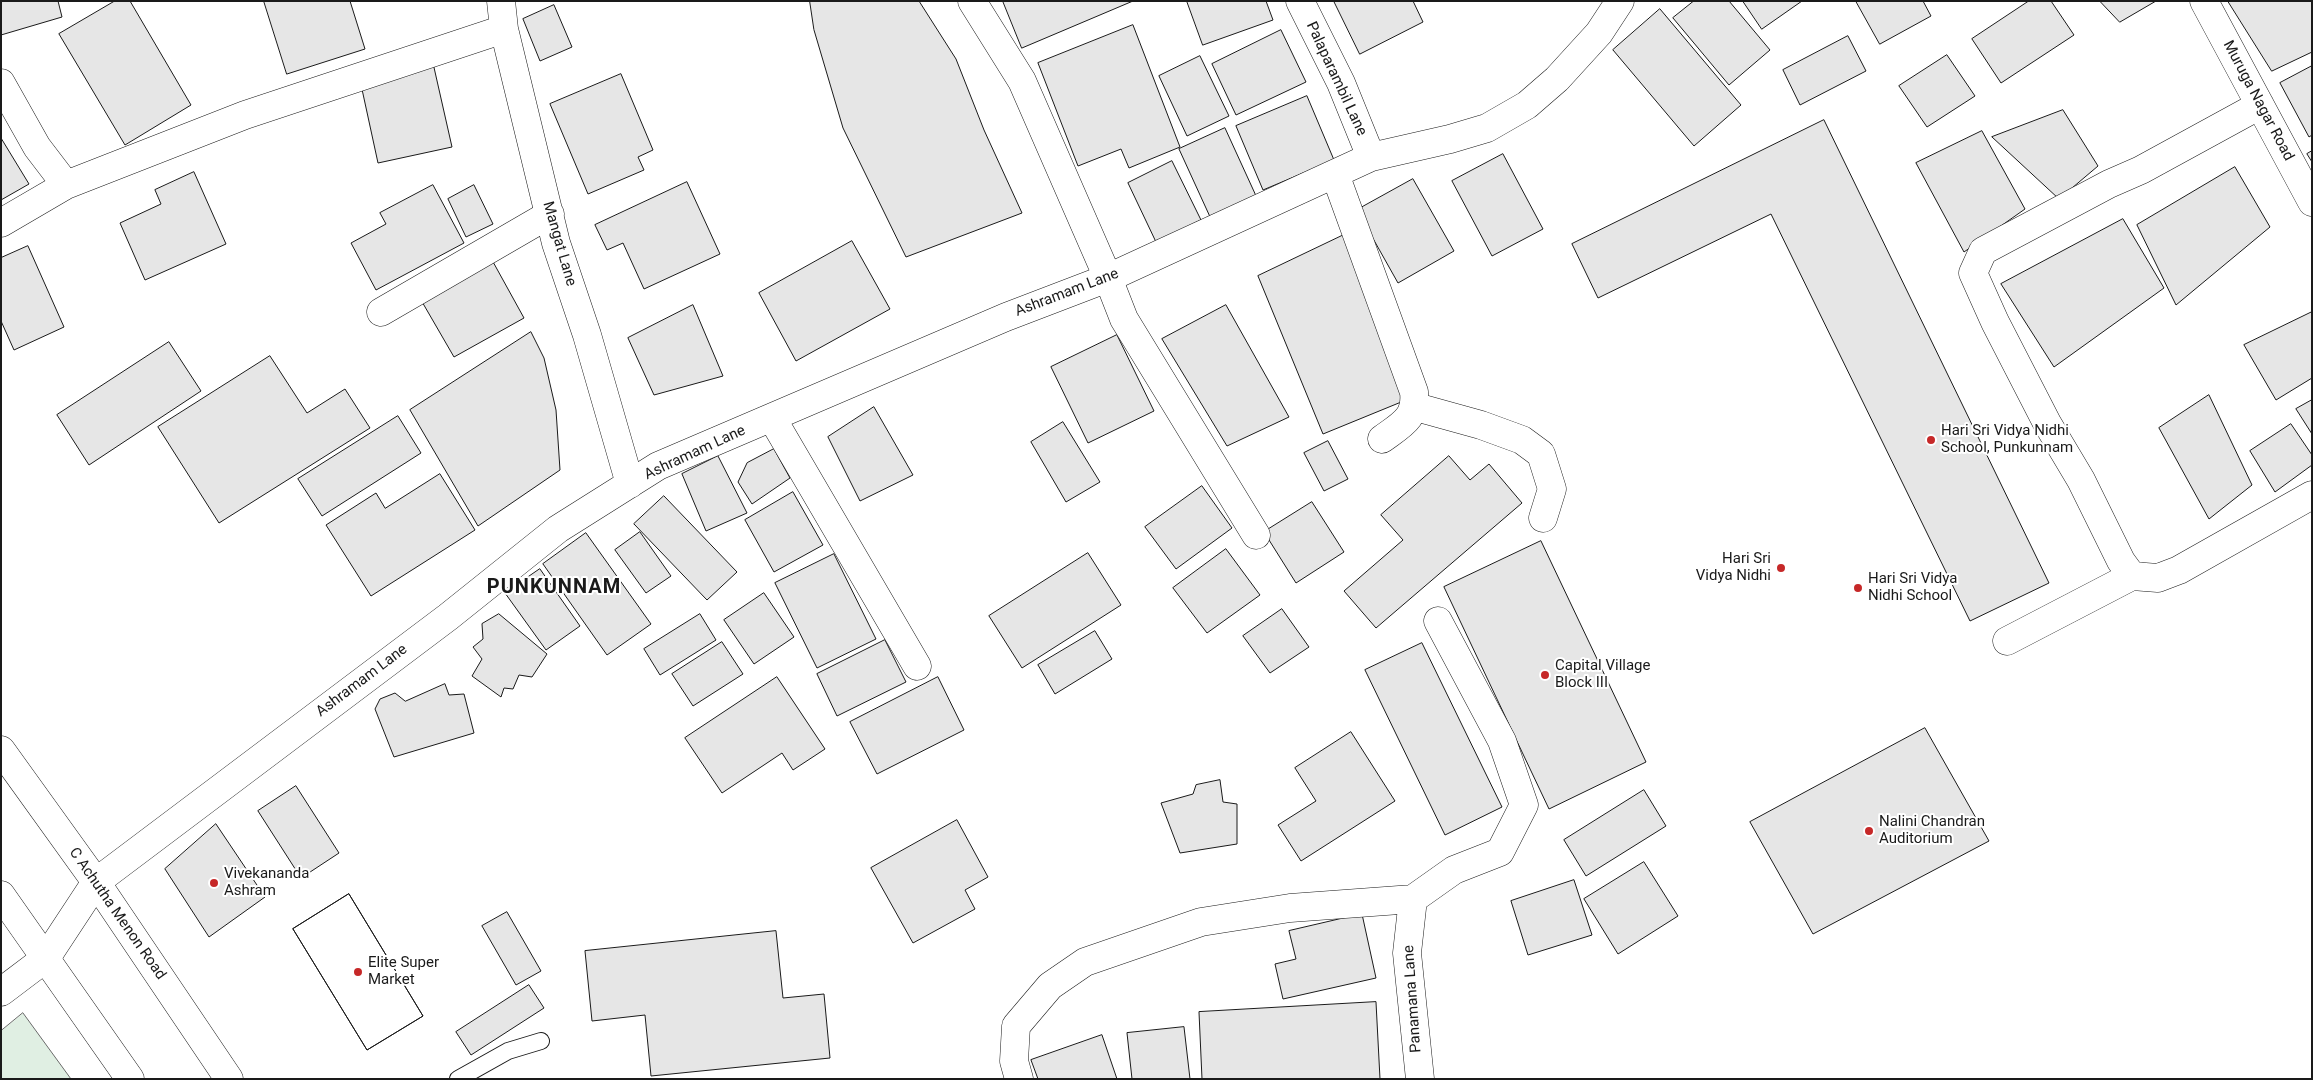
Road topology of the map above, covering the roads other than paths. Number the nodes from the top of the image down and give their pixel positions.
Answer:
1 (501, 1) edge
2 (972, 1) edge
3 (1300, 1) edge
4 (1620, 1) edge
5 (2204, 1) edge
6 (504, 30) junction
7 (1, 83) edge
8 (2260, 105) junction
9 (1371, 157) junction
10 (1335, 174) junction
11 (66, 185) junction
12 (2312, 202) edge
13 (550, 214) junction
14 (1, 223) edge
15 (1108, 278) junction
16 (381, 312) dead end
17 (1416, 407) junction
18 (772, 418) junction
19 (1382, 439) dead end
20 (630, 484) junction
21 (2312, 496) edge
22 (1543, 518) dead end
23 (1256, 535) dead end
24 (2132, 576) junction
25 (1438, 621) dead end
26 (2007, 641) dead end
27 (917, 666) dead end
28 (1, 750) edge
29 (96, 882) junction
30 (1, 895) edge
31 (1413, 899) junction
32 (46, 958) junction
33 (1, 992) edge
34 (541, 1042) dead end
35 (130, 1079) edge
36 (229, 1079) edge
37 (458, 1079) edge
38 (1019, 1079) edge
39 (1420, 1079) edge

1 - 6 street, Mangat Lane
2 - 15 street
3 - 9 street, Palaparambil Lane
4 - 9 street, Ashramam Lane
5 - 8 street, Muruga Nagar Road
6 - 11 street
6 - 13 street, Mangat Lane
7 - 11 street
8 - 12 street, Muruga Nagar Road
8 - 24 street
9 - 10 street, Ashramam Lane
10 - 15 street, Ashramam Lane
10 - 17 street
11 - 14 street
13 - 16 street
13 - 20 street, Mangat Lane
15 - 18 street, Ashramam Lane
15 - 23 street
17 - 19 street
17 - 22 street
18 - 20 street, Ashramam Lane
18 - 27 street
20 - 29 street, Ashramam Lane
21 - 24 street
24 - 26 street
25 - 31 street
28 - 29 street, C Achutha Menon Road
29 - 32 street, Ashramam Lane
29 - 36 street, C Achutha Menon Road
30 - 32 street
31 - 38 street
31 - 39 street, Panamana Lane
32 - 33 street, Ashramam Lane
32 - 35 street
34 - 37 lane

